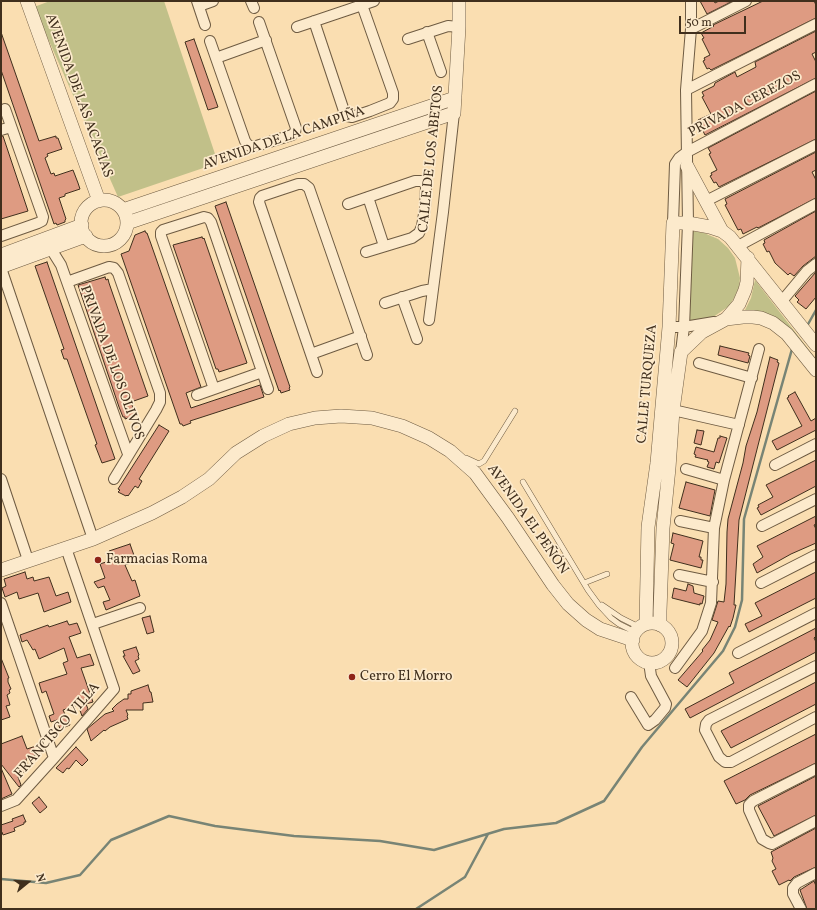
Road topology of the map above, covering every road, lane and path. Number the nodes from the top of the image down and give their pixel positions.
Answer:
1 (27, 1) edge
2 (213, 1) edge
3 (374, 1) edge
4 (459, 1) edge
5 (691, 1) edge
6 (746, 1) edge
7 (198, 3) edge
8 (362, 5) junction
9 (314, 21) junction
10 (259, 22) dead end
11 (816, 24) edge
12 (205, 25) dead end
13 (297, 27) dead end
14 (459, 27) junction
15 (691, 29) junction
16 (427, 32) junction
17 (408, 38) dead end
18 (266, 40) junction
19 (210, 41) dead end
20 (216, 58) junction
21 (441, 72) dead end
22 (816, 84) edge
23 (686, 90) junction
24 (455, 98) junction
25 (5, 109) dead end
26 (370, 111) junction
27 (454, 113) junction
28 (376, 124) junction
29 (11, 127) junction
30 (1, 130) edge
31 (273, 141) junction
32 (816, 145) edge
33 (687, 152) junction
34 (276, 158) junction
35 (687, 166) junction
36 (277, 173) junction
37 (226, 175) junction
38 (230, 188) junction
39 (282, 189) junction
40 (368, 197) junction
41 (99, 201) junction
42 (706, 201) junction
43 (348, 204) dead end
44 (816, 204) edge
45 (178, 206) junction
46 (424, 208) junction
47 (123, 210) junction
48 (443, 212) junction
49 (127, 223) junction
50 (184, 223) junction
51 (673, 223) junction
52 (688, 223) junction
53 (84, 231) junction
54 (722, 231) junction
55 (1, 236) edge
56 (32, 237) junction
57 (384, 246) junction
58 (738, 246) junction
59 (56, 248) junction
60 (366, 252) dead end
61 (10, 256) edge
62 (748, 258) junction
63 (816, 264) edge
64 (1, 268) edge
65 (67, 282) junction
66 (433, 290) junction
67 (402, 297) junction
68 (782, 301) junction
69 (385, 303) dead end
70 (726, 319) junction
71 (429, 320) dead end
72 (669, 326) junction
73 (684, 327) junction
74 (361, 336) junction
75 (417, 340) dead end
76 (816, 345) edge
77 (759, 349) dead end
78 (681, 352) junction
79 (311, 354) junction
80 (367, 355) dead end
81 (699, 362) dead end
82 (816, 370) edge
83 (262, 372) junction
84 (317, 372) dead end
85 (752, 378) junction
86 (214, 389) junction
87 (268, 389) dead end
88 (197, 395) dead end
89 (673, 410) junction
90 (515, 411) dead end
91 (739, 425) junction
92 (816, 444) edge
93 (450, 451) junction
94 (128, 454) junction
95 (775, 465) dead end
96 (686, 469) dead end
97 (1, 479) edge
98 (114, 479) dead end
99 (724, 480) junction
100 (523, 482) dead end
101 (816, 499) edge
102 (680, 521) dead end
103 (762, 526) dead end
104 (714, 528) junction
105 (93, 539) junction
106 (66, 548) junction
107 (816, 555) edge
108 (28, 560) junction
109 (1, 570) edge
110 (607, 574) dead end
111 (679, 575) dead end
112 (713, 582) junction
113 (761, 582) dead end
114 (584, 583) junction
115 (1, 602) edge
116 (140, 608) dead end
117 (816, 613) edge
118 (93, 624) junction
119 (660, 625) junction
120 (638, 631) junction
121 (738, 653) dead end
122 (649, 662) junction
123 (816, 666) edge
124 (675, 668) dead end
125 (631, 697) dead end
126 (816, 717) edge
127 (54, 758) junction
128 (816, 769) edge
129 (1, 806) edge
130 (816, 821) edge
131 (816, 873) edge
132 (801, 909) edge

1 - 41 street, AVENIDA DE LAS ACACIAS
2 - 7 street
3 - 8 street
4 - 14 street, CALLE DE LOS ABETOS
5 - 15 street, CALLE TURQUEZA
6 - 15 street
7 - 12 street
8 - 9 street
8 - 26 street
9 - 13 street
9 - 26 street
10 - 18 street
11 - 23 street
14 - 16 street
14 - 24 street, CALLE DE LOS ABETOS
15 - 23 street, CALLE TURQUEZA
16 - 17 street
16 - 21 street
18 - 20 street
18 - 31 street
19 - 20 street
20 - 31 street
22 - 33 street, PRIVADA CEREZOS
23 - 33 street, CALLE TURQUEZA
24 - 27 street, CALLE DE LOS ABETOS
24 - 28 street, AVENIDA DE LA CAMPIÑA
25 - 29 street
26 - 28 street
27 - 36 street, AVENIDA DE LA CAMPIÑA
27 - 48 street, CALLE DE LOS ABETOS
28 - 34 street, AVENIDA DE LA CAMPIÑA
29 - 30 street
29 - 56 street
31 - 34 street
32 - 42 street
33 - 35 street, CALLE TURQUEZA
33 - 51 street, CALLE TURQUEZA
34 - 37 street, AVENIDA DE LA CAMPIÑA
35 - 42 street
35 - 52 street, CALLE TURQUEZA
36 - 38 street, AVENIDA DE LA CAMPIÑA
36 - 39 street
37 - 38 street
37 - 47 street, AVENIDA DE LA CAMPIÑA
38 - 45 street, AVENIDA DE LA CAMPIÑA
39 - 74 street
39 - 79 street
40 - 43 street
40 - 46 street
40 - 57 street
41 - 47 street
41 - 53 street
42 - 54 street
44 - 58 street
45 - 49 street, AVENIDA DE LA CAMPIÑA
45 - 50 street
46 - 48 street
46 - 57 street
47 - 49 street
48 - 66 street, CALLE DE LOS ABETOS
49 - 53 street
50 - 83 street
50 - 86 street
51 - 52 street
51 - 72 street, CALLE TURQUEZA
52 - 54 street
52 - 73 street, CALLE TURQUEZA
53 - 56 street
53 - 59 street
54 - 58 street
55 - 56 street
56 - 59 street
56 - 61 street
57 - 60 street
58 - 62 street
59 - 65 street, PRIVADA DE LOS OLIVOS
61 - 64 street
62 - 68 street
62 - 70 street
63 - 68 street
64 - 105 street
65 - 94 street, PRIVADA DE LOS OLIVOS
65 - 94 street, PRIVADA DE LOS OLIVOS
66 - 67 street
66 - 71 street, CALLE DE LOS ABETOS
67 - 69 street
67 - 75 street
68 - 76 street
70 - 73 street
70 - 78 street
70 - 82 street
72 - 73 street
72 - 120 street, CALLE TURQUEZA
73 - 78 street, CALLE TURQUEZA
74 - 79 street
74 - 80 street
77 - 85 street
78 - 89 street, CALLE TURQUEZA
79 - 84 street
81 - 85 street
83 - 86 street
83 - 87 street
85 - 91 street
86 - 88 street
89 - 91 street
89 - 119 street, CALLE TURQUEZA
90 - 93 lane
91 - 99 street
92 - 95 street
93 - 105 street, AVENIDA EL PEÑÓN
93 - 120 street, AVENIDA EL PEÑÓN
94 - 98 street, PRIVADA DE LOS OLIVOS
96 - 99 street
97 - 108 street
99 - 104 street
100 - 114 lane
101 - 103 street
102 - 104 street
104 - 112 street
105 - 106 street, AVENIDA EL PEÑÓN
106 - 108 street, AVENIDA EL PEÑÓN
106 - 118 street, FRANCISCO VILLA
107 - 113 street
108 - 109 street, AVENIDA EL PEÑÓN
110 - 114 lane
111 - 112 street
112 - 124 street
114 - 120 lane
115 - 127 street
116 - 118 street
117 - 121 street
118 - 127 street, FRANCISCO VILLA
119 - 120 street
119 - 122 street
120 - 122 street
122 - 125 street
123 - 126 street
127 - 129 street, FRANCISCO VILLA
128 - 130 street
131 - 132 street

